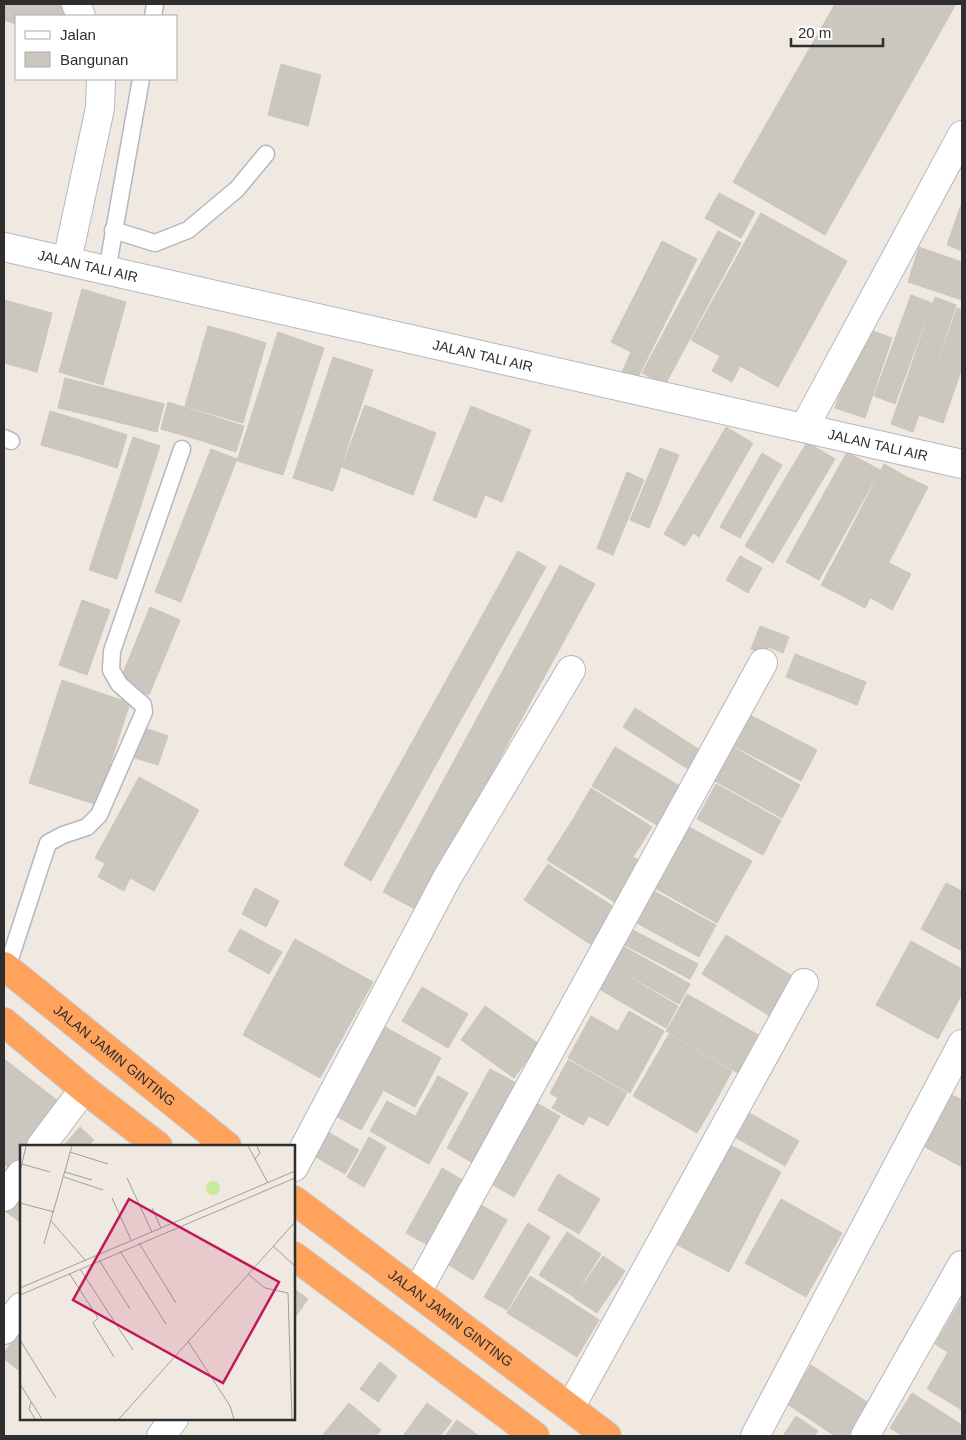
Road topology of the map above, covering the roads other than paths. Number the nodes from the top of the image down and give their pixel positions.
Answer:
1 (101, 80) edge
2 (142, 80) edge
3 (962, 135) edge
4 (266, 154) dead end
5 (113, 230) junction
6 (4, 246) edge
7 (68, 261) junction
8 (106, 271) junction
9 (804, 428) junction
10 (182, 449) dead end
11 (962, 464) edge
12 (763, 663) dead end
13 (572, 670) dead end
14 (5, 969) edge
15 (804, 983) dead end
16 (4, 1022) edge
17 (962, 1044) edge
18 (84, 1088) junction
19 (149, 1144) edge
20 (42, 1145) edge
21 (226, 1145) edge
22 (295, 1165) edge
23 (20, 1175) edge
24 (4, 1197) edge
25 (295, 1201) edge
26 (295, 1257) edge
27 (962, 1265) edge
28 (417, 1292) junction
29 (20, 1308) edge
30 (4, 1330) edge
31 (570, 1408) junction
32 (173, 1420) edge
33 (161, 1436) edge
34 (535, 1436) edge
35 (606, 1436) edge
36 (755, 1436) edge
37 (865, 1436) edge

1 - 7 street
2 - 5 lane
3 - 9 street
4 - 5 lane
5 - 8 lane
6 - 7 street, JALAN TALI AIR
7 - 8 street, JALAN TALI AIR
8 - 9 street, JALAN TALI AIR
9 - 11 street, JALAN TALI AIR
10 - 14 lane
12 - 28 street
13 - 22 street
14 - 21 highway, JALAN JAMIN GINTING
15 - 31 street
16 - 18 highway
17 - 36 street
18 - 19 highway
18 - 20 street
23 - 24 street
25 - 28 highway, JALAN JAMIN GINTING
26 - 34 highway
27 - 37 street
28 - 31 highway, JALAN JAMIN GINTING
29 - 30 street
31 - 35 highway, JALAN JAMIN GINTING
32 - 33 street

